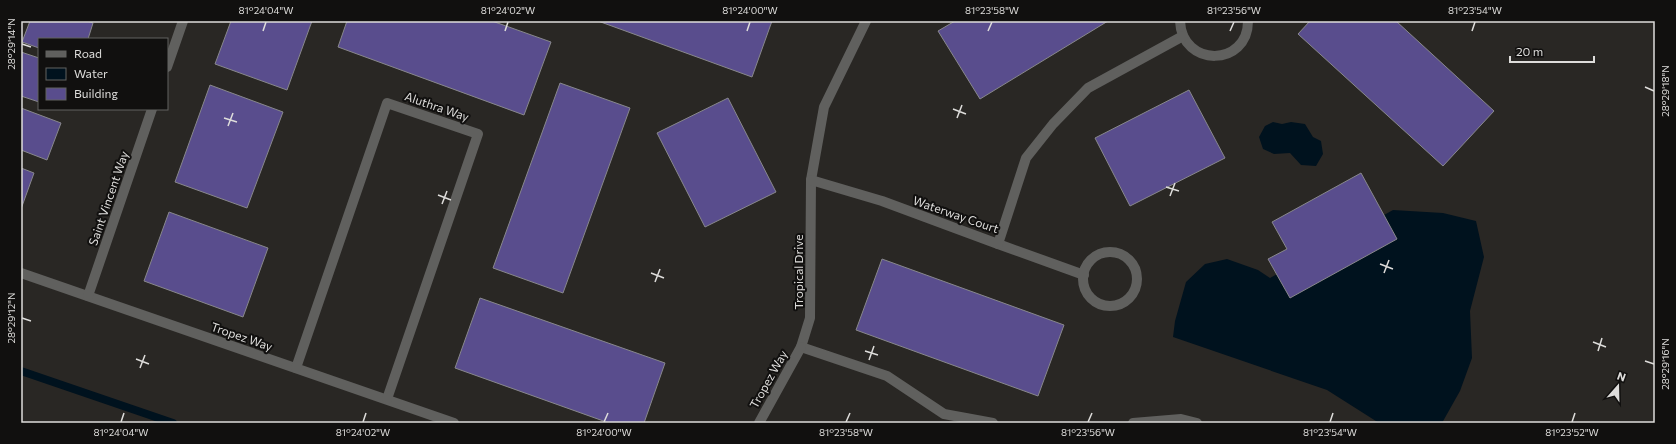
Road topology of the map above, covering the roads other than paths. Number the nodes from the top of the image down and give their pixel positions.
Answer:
1 (183, 21) edge
2 (866, 21) edge
3 (1180, 21) edge
4 (1248, 21) edge
5 (1183, 36) junction
6 (168, 64) edge
7 (152, 110) edge
8 (811, 180) junction
9 (998, 244) junction
10 (21, 273) edge
11 (1084, 275) junction
12 (88, 296) junction
13 (801, 347) junction
14 (296, 368) junction
15 (387, 400) junction
16 (454, 423) edge
17 (759, 423) edge
18 (994, 423) edge
19 (1132, 423) edge
20 (1197, 423) edge

1 - 6 street
2 - 8 street, Tropical Drive
3 - 5 street
4 - 5 street
5 - 9 street, Waterway Court
7 - 12 street, Saint Vincent Way
8 - 9 street, Waterway Court
8 - 13 street, Tropical Drive
9 - 11 street
10 - 12 street, Tropez Way
11 - 11 street
12 - 14 street, Tropez Way
13 - 17 street, Tropez Way
13 - 18 street
14 - 15 street, Tropez Way
14 - 15 street, Aluthra Way
15 - 16 street, Tropez Way
19 - 20 street

